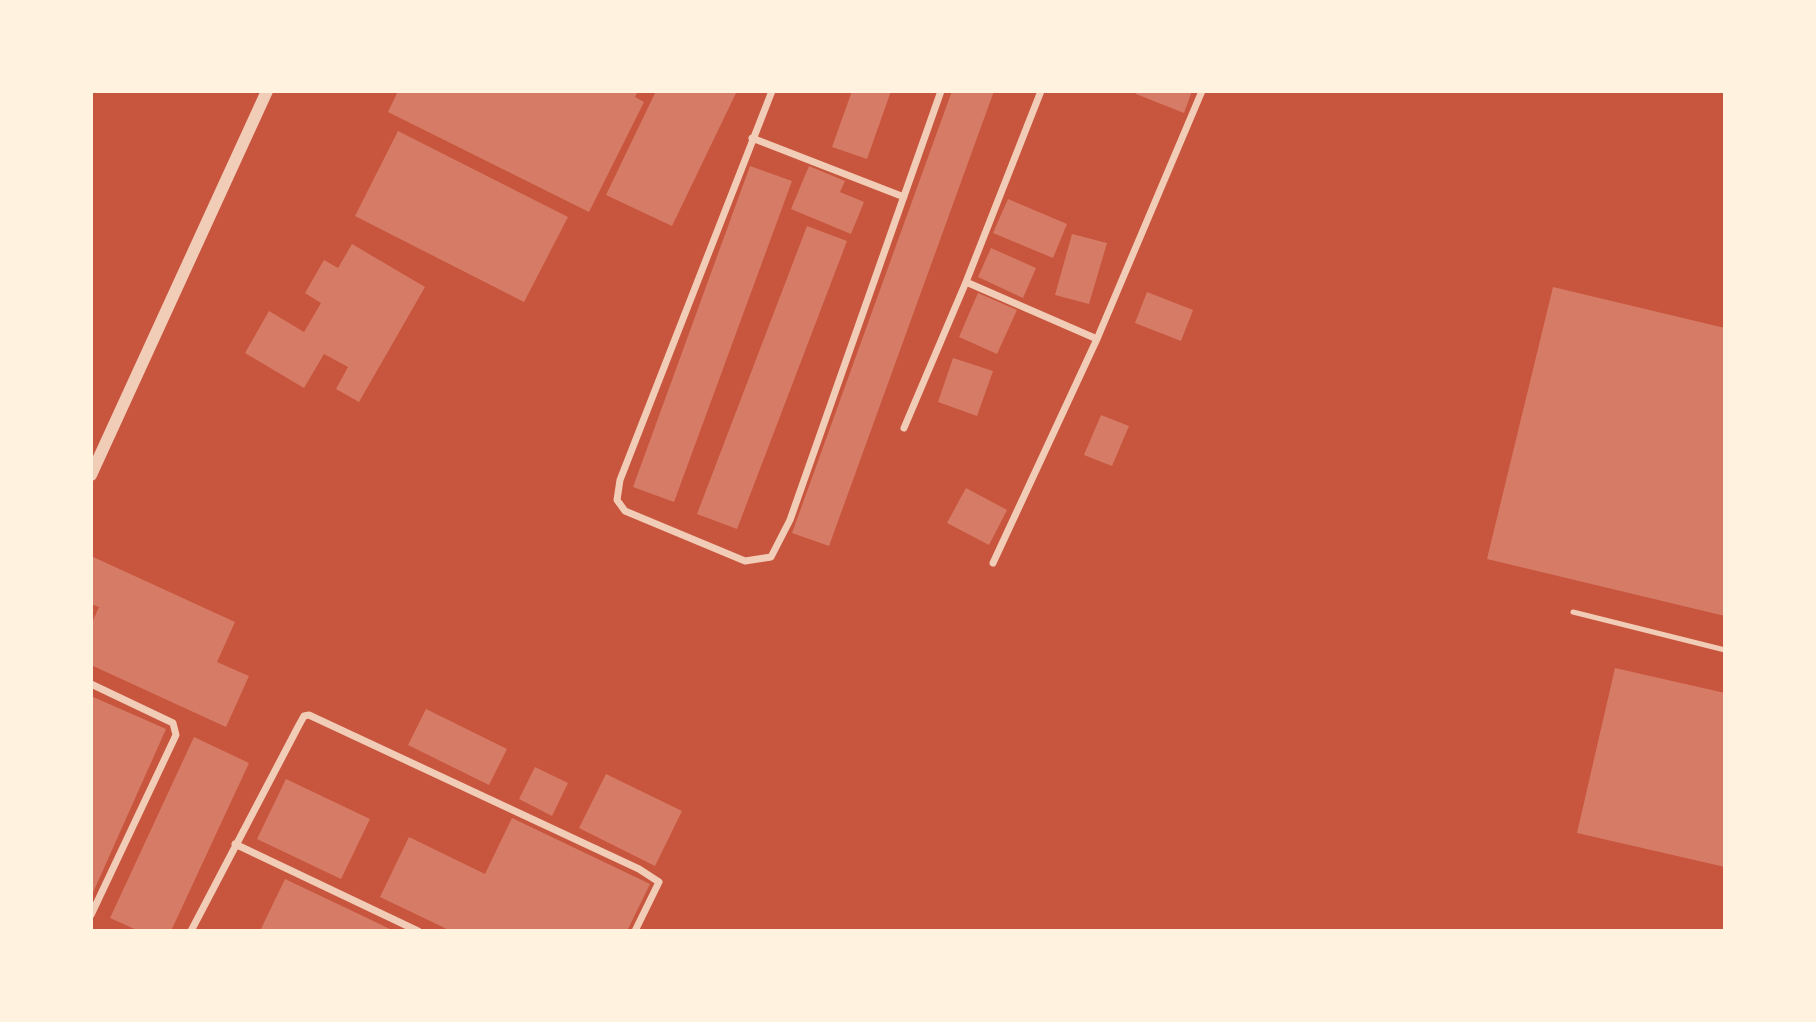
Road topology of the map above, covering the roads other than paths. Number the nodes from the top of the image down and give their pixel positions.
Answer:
1 (267, 91) edge
2 (772, 91) edge
3 (941, 91) edge
4 (1041, 91) edge
5 (1202, 91) edge
6 (752, 138) junction
7 (904, 197) junction
8 (966, 282) junction
9 (1097, 339) junction
10 (904, 428) dead end
11 (91, 475) edge
12 (993, 563) dead end
13 (1573, 612) dead end
14 (1725, 650) edge
15 (91, 684) edge
16 (235, 844) junction
17 (91, 915) edge
18 (191, 931) edge
19 (418, 931) edge
20 (635, 931) edge

1 - 11 street
2 - 6 street
3 - 7 street
4 - 8 street
5 - 9 street
6 - 7 street
6 - 7 street
8 - 9 street
8 - 10 street
9 - 12 street
13 - 14 lane
15 - 17 street
16 - 18 street
16 - 19 street
16 - 20 street

